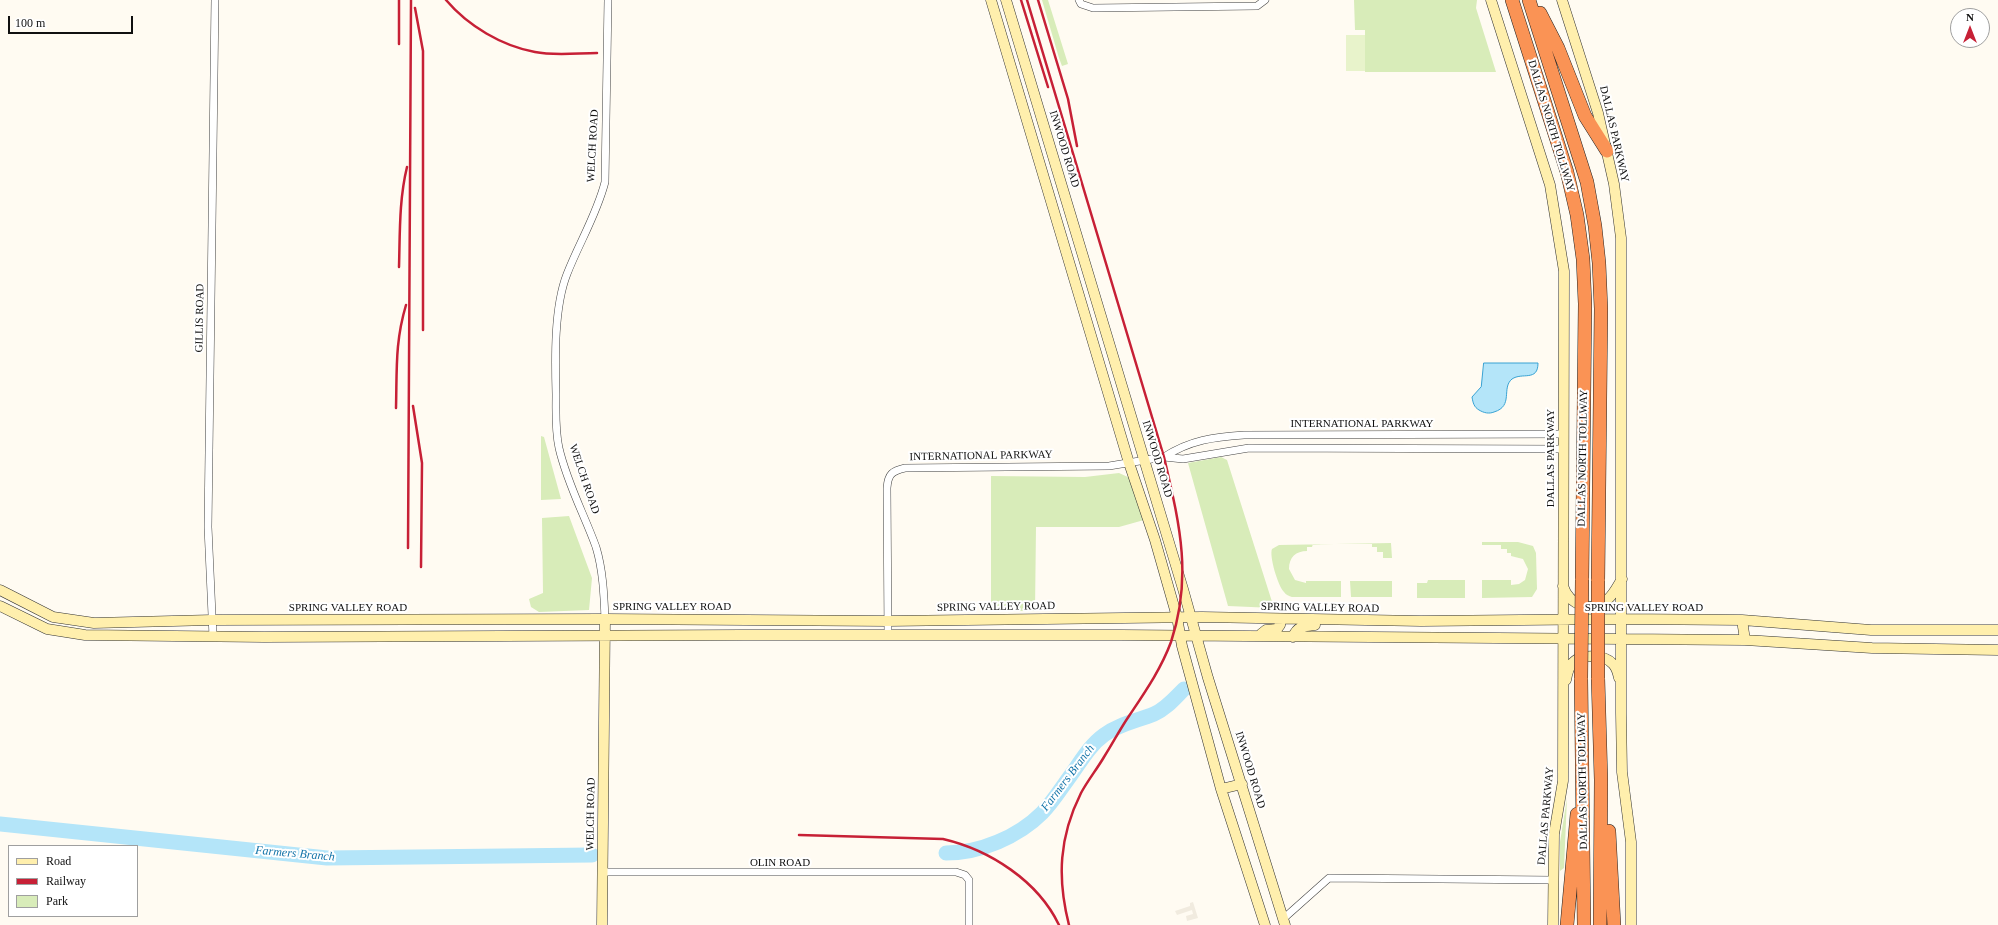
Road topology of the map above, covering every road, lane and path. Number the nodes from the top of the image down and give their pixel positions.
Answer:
1 (215, 0) edge
2 (608, 0) edge
3 (991, 0) edge
4 (1006, 0) edge
5 (1079, 0) edge
6 (1265, 0) edge
7 (1491, 0) edge
8 (1512, 0) edge
9 (1529, 0) edge
10 (1533, 0) edge
11 (1562, 0) edge
12 (1018, 38) junction
13 (1004, 43) junction
14 (1607, 151) junction
15 (1086, 266) junction
16 (1072, 270) junction
17 (1563, 434) junction
18 (1564, 449) junction
19 (1164, 457) junction
20 (1145, 460) junction
21 (1129, 463) junction
22 (1622, 579) junction
23 (1563, 584) junction
24 (0, 590) edge
25 (0, 606) edge
26 (1177, 617) junction
27 (1191, 617) junction
28 (606, 619) junction
29 (995, 619) junction
30 (1280, 619) junction
31 (1622, 619) junction
32 (212, 620) junction
33 (355, 620) junction
34 (1563, 620) junction
35 (1742, 620) junction
36 (888, 621) junction
37 (1341, 621) junction
38 (1871, 630) junction
39 (1998, 630) edge
40 (606, 636) junction
41 (888, 636) junction
42 (995, 636) junction
43 (1180, 636) junction
44 (1196, 636) junction
45 (1258, 636) junction
46 (1293, 636) junction
47 (213, 637) junction
48 (355, 637) junction
49 (1563, 639) junction
50 (1622, 639) junction
51 (1745, 640) junction
52 (1872, 648) junction
53 (1998, 650) edge
54 (1563, 692) junction
55 (1621, 692) junction
56 (1582, 780) junction
57 (1601, 780) junction
58 (1242, 784) junction
59 (1221, 789) junction
60 (603, 872) junction
61 (1553, 880) junction
62 (1284, 922) edge
63 (602, 925) edge
64 (969, 925) edge
65 (1267, 925) edge
66 (1553, 925) edge
67 (1567, 925) edge
68 (1584, 925) edge
69 (1600, 925) edge
70 (1614, 925) edge
71 (1631, 925) edge

1 - 32 street, GILLIS ROAD
2 - 28 street, WELCH ROAD
3 - 13 main road
4 - 12 main road, INWOOD ROAD
5 - 6 street
7 - 17 main road, DALLAS PARKWAY
8 - 56 highway, DALLAS NORTH TOLLWAY, bridge
9 - 57 highway, DALLAS NORTH TOLLWAY, bridge
10 - 14 highway
11 - 14 main road, DALLAS PARKWAY
12 - 13 main road
12 - 15 main road, INWOOD ROAD
13 - 16 main road
14 - 22 main road, DALLAS PARKWAY
15 - 16 main road
15 - 20 main road, INWOOD ROAD
16 - 21 main road
17 - 18 main road, DALLAS PARKWAY
17 - 19 street, INTERNATIONAL PARKWAY
18 - 19 street, INTERNATIONAL PARKWAY
18 - 23 main road, DALLAS PARKWAY
19 - 20 street, INTERNATIONAL PARKWAY
20 - 21 street, INTERNATIONAL PARKWAY
20 - 27 main road, INWOOD ROAD
21 - 26 main road
21 - 36 street, INTERNATIONAL PARKWAY
22 - 23 main road
22 - 31 main road, DALLAS PARKWAY
23 - 34 main road, DALLAS PARKWAY
24 - 32 main road, SPRING VALLEY ROAD
25 - 47 main road
26 - 27 main road, SPRING VALLEY ROAD
26 - 29 main road, SPRING VALLEY ROAD
26 - 43 main road
27 - 30 main road, SPRING VALLEY ROAD
27 - 44 main road, INWOOD ROAD
28 - 33 main road, SPRING VALLEY ROAD
28 - 36 main road, SPRING VALLEY ROAD
28 - 40 main road, WELCH ROAD
29 - 36 main road, SPRING VALLEY ROAD
29 - 42 main road
30 - 37 main road, SPRING VALLEY ROAD
30 - 45 main road
31 - 34 main road, SPRING VALLEY ROAD
31 - 35 main road, SPRING VALLEY ROAD
31 - 50 main road, DALLAS PARKWAY
32 - 33 main road, SPRING VALLEY ROAD
32 - 47 street, GILLIS ROAD
33 - 48 main road
34 - 37 main road, SPRING VALLEY ROAD
34 - 49 main road, DALLAS PARKWAY
35 - 38 main road, SPRING VALLEY ROAD
35 - 51 main road
36 - 41 street, INTERNATIONAL PARKWAY
37 - 46 main road
38 - 39 main road, SPRING VALLEY ROAD
38 - 52 main road
40 - 41 main road
40 - 48 main road
40 - 60 main road, WELCH ROAD
41 - 42 main road
42 - 43 main road
43 - 44 main road
43 - 59 main road
44 - 45 main road
44 - 58 main road, INWOOD ROAD
45 - 46 main road
46 - 49 main road
47 - 48 main road
49 - 50 main road
49 - 54 main road, DALLAS PARKWAY
50 - 51 main road
50 - 55 main road, DALLAS PARKWAY
51 - 52 main road
52 - 53 main road
54 - 55 main road
54 - 61 main road, DALLAS PARKWAY
55 - 71 main road, DALLAS PARKWAY
56 - 67 highway
56 - 68 highway, DALLAS NORTH TOLLWAY
57 - 69 highway, DALLAS NORTH TOLLWAY
57 - 70 highway
58 - 59 main road
58 - 62 main road, INWOOD ROAD
59 - 65 main road
60 - 63 main road, WELCH ROAD
60 - 64 street, OLIN ROAD
61 - 62 street
61 - 66 main road, DALLAS PARKWAY
62 - 65 main road

